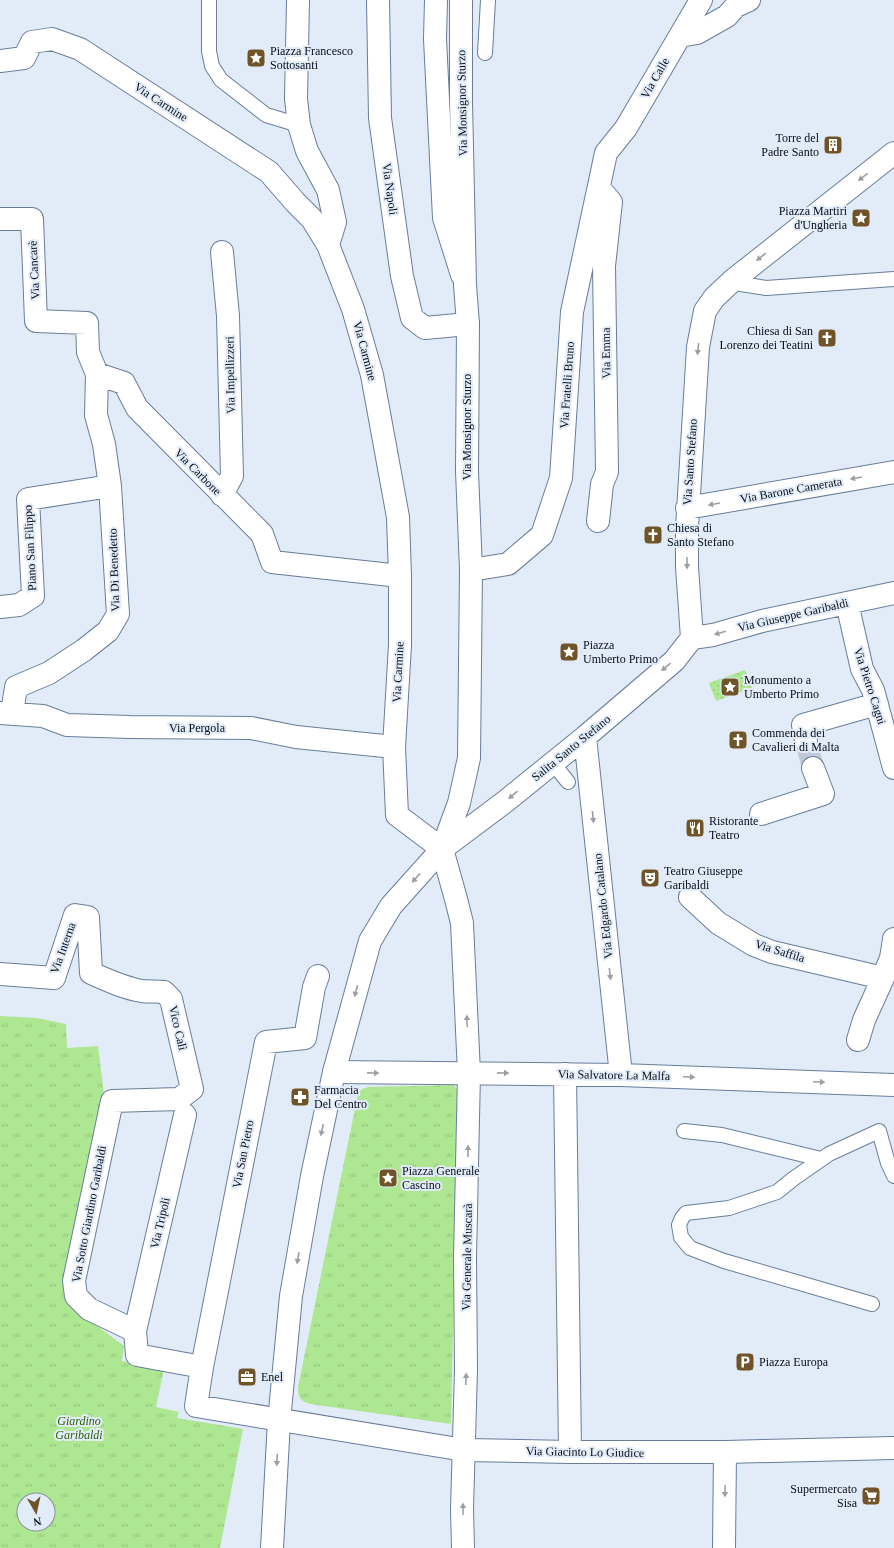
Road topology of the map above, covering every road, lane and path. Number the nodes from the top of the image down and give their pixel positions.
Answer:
1 (209, 0) edge
2 (298, 0) edge
3 (378, 0) edge
4 (436, 0) edge
5 (461, 0) edge
6 (488, 0) edge
7 (701, 0) edge
8 (748, 0) edge
9 (680, 36) junction
10 (485, 53) dead end
11 (0, 61) edge
12 (299, 125) junction
13 (606, 153) joint
14 (894, 153) edge
15 (599, 188) junction
16 (0, 219) edge
17 (328, 245) junction
18 (222, 252) dead end
19 (894, 279) edge
20 (732, 281) junction
21 (465, 285) junction
22 (468, 324) junction
23 (97, 374) junction
24 (894, 472) edge
25 (110, 486) junction
26 (222, 495) junction
27 (687, 508) junction
28 (598, 521) dead end
29 (471, 570) junction
30 (400, 576) junction
31 (894, 593) edge
32 (847, 603) junction
33 (0, 607) edge
34 (692, 638) junction
35 (877, 704) junction
36 (6, 713) edge
37 (804, 733) dead end
38 (585, 737) junction
39 (394, 747) junction
40 (552, 762) junction
41 (813, 768) tunnel mouth
42 (894, 768) edge
43 (568, 782) dead end
44 (761, 814) dead end
45 (442, 849) junction
46 (690, 897) dead end
47 (75, 915) joint
48 (894, 939) edge
49 (0, 974) edge
50 (318, 976) dead end
51 (884, 978) junction
52 (858, 1040) dead end
53 (334, 1072) junction
54 (469, 1073) junction
55 (565, 1074) junction
56 (621, 1075) junction
57 (894, 1085) edge
58 (192, 1089) joint
59 (185, 1116) dead end
60 (684, 1131) dead end
61 (821, 1159) junction
62 (894, 1176) edge
63 (872, 1304) dead end
64 (135, 1331) junction
65 (202, 1368) junction
66 (279, 1421) junction
67 (894, 1448) edge
68 (464, 1450) junction
69 (570, 1452) junction
70 (725, 1452) junction
71 (272, 1548) edge
72 (463, 1548) edge
73 (724, 1548) edge

1 - 12 lane
2 - 12 street
3 - 22 street, Via Napoli
4 - 21 street
5 - 21 street, Via Monsignor Sturzo
6 - 10 lane
7 - 9 street, Via Calle
8 - 9 street
9 - 13 street, Via Calle
11 - 17 street, Via Carmine
12 - 17 street
13 - 15 street, Via Fratelli Bruno
14 -> 20 street
15 - 28 street, Via Emma
15 - 29 street, Via Fratelli Bruno
16 - 23 street, Via Cancarè
17 - 30 street, Via Carmine
18 - 26 street, Via Impellizzeri
19 - 20 lane
20 -> 27 street, Via Santo Stefano
21 - 22 street, Via Monsignor Sturzo
22 - 29 street, Via Monsignor Sturzo
23 - 25 street, Via Di Benedetto
23 - 26 street, Via Carbone
24 -> 27 street, Via Barone Camerata
25 - 33 street, Piano San Filippo
25 - 36 street, Via Di Benedetto
26 - 30 street, Via Carbone
27 -> 34 street, Via Santo Stefano
29 - 45 street, Via Monsignor Sturzo
30 - 39 street, Via Carmine
31 - 32 street, Via Giuseppe Garibaldi
32 -> 34 street, Via Giuseppe Garibaldi
32 - 35 street, Via Pietro Cagni
34 -> 38 street, Salita Santo Stefano
35 - 37 street
35 - 42 street, Via Pietro Cagni
36 - 39 street, Via Pergola
38 - 40 street, Salita Santo Stefano
38 -> 56 street, Via Edgardo Catalano
39 - 45 street, Via Carmine
40 - 43 lane
40 -> 45 street, Salita Santo Stefano
41 - 44 street
45 -> 53 street
54 -> 45 street, Via Generale Muscarà
46 - 51 street, Via Saffila
47 - 49 street, Via Interna
47 - 58 street, Vico Calì
48 - 51 street
50 - 65 street, Via San Pietro
51 - 52 street
53 -> 54 street, Via Salvatore La Malfa
53 -> 66 street
54 -> 55 street, Via Salvatore La Malfa
68 -> 54 street, Via Generale Muscarà
55 - 56 street, Via Salvatore La Malfa
55 - 69 street
56 -> 57 street, Via Salvatore La Malfa
58 - 64 street, Via Sotto Giardino Garibaldi
59 - 64 street, Via Tripoli
60 - 61 lane
61 - 62 lane
61 - 63 lane
64 - 65 street
65 - 66 street
66 - 68 street, Via Giacinto Lo Giudice
66 -> 71 street
67 - 70 street, Via Giacinto Lo Giudice
68 - 69 street, Via Giacinto Lo Giudice
72 -> 68 street, Via Generale Muscarà
69 - 70 street, Via Giacinto Lo Giudice
70 -> 73 street

